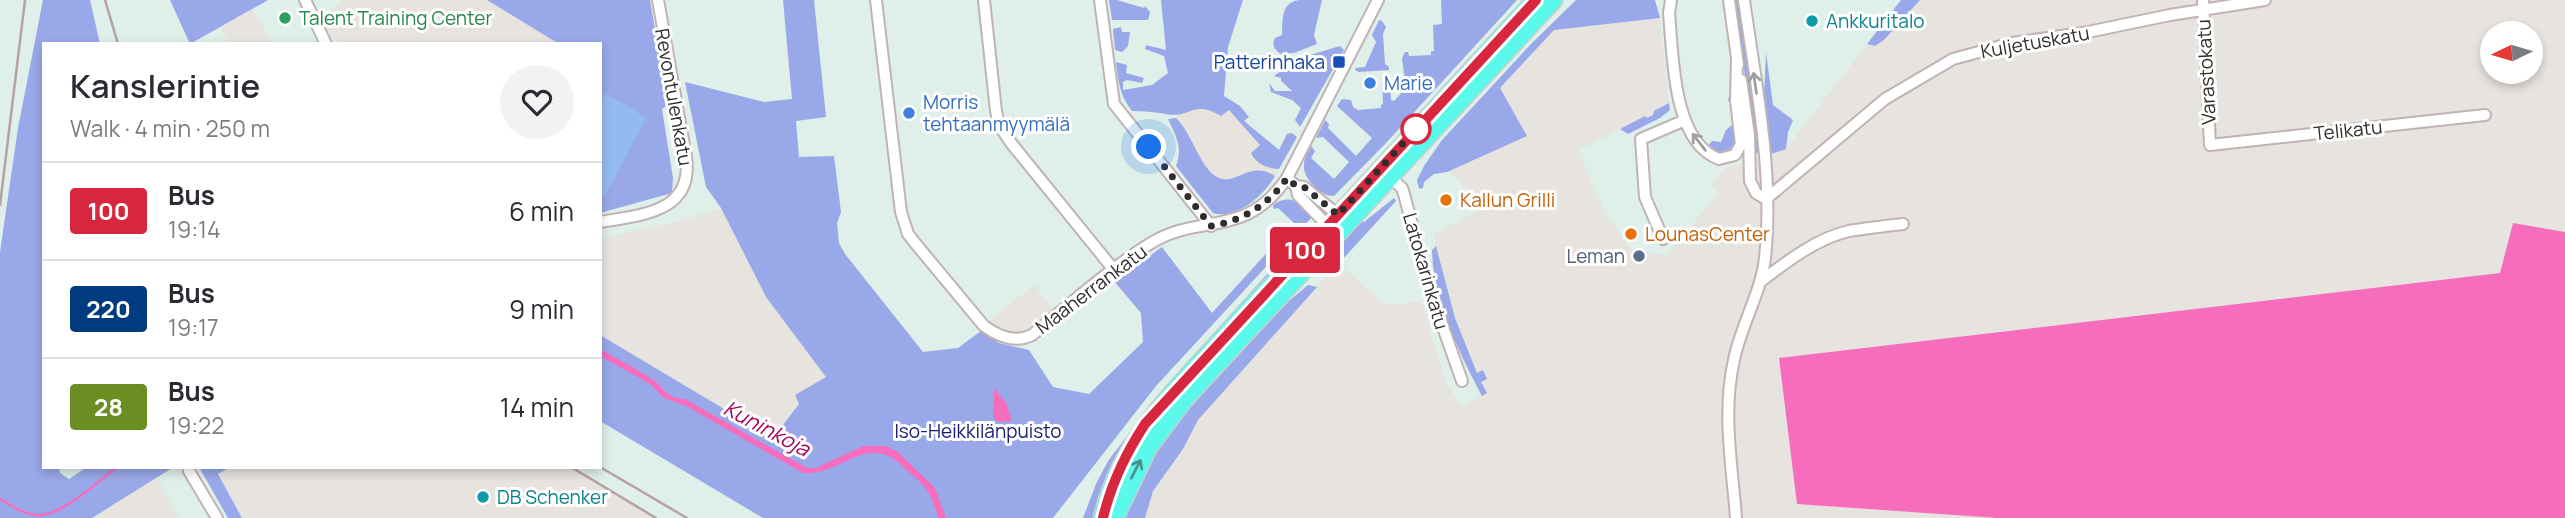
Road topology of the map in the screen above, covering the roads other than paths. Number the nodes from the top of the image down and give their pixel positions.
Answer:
1 (305, 0) edge
2 (658, 0) edge
3 (876, 0) edge
4 (984, 0) edge
5 (1100, 0) edge
6 (1378, 0) edge
7 (1536, 0) edge
8 (1553, 0) edge
9 (1671, 0) edge
10 (1729, 0) edge
11 (1744, 0) edge
12 (2265, 0) edge
13 (2203, 4) edge
14 (325, 42) edge
15 (1737, 59) junction
16 (2485, 115) dead end
17 (1683, 121) junction
18 (2210, 145) joint
19 (1385, 172) junction
20 (1287, 178) junction
21 (1766, 199) junction
22 (602, 222) edge
23 (1336, 223) junction
24 (1903, 224) dead end
25 (1211, 226) junction
26 (1663, 239) dead end
27 (1114, 270) junction
28 (1760, 282) junction
29 (1462, 381) dead end
30 (188, 471) dead end
31 (217, 518) edge
32 (1103, 518) edge
33 (1114, 518) edge
34 (1736, 518) edge

1 - 14 street
2 - 22 street, Revontulenkatu
3 - 27 street, Maaherrankatu
4 - 27 street
5 - 25 street
6 - 20 street, Maaherrankatu
7 - 19 main road
8 - 19 main road
9 - 17 street
10 - 15 street
21 -> 11 street
12 - 13 street, Kuljetuskatu
13 - 18 street, Varastokatu
13 - 21 street, Kuljetuskatu
15 -> 17 street
15 - 21 street
16 - 18 street, Telikatu
17 - 26 street
19 - 23 main road
19 - 29 street, Latokarinkatu
20 - 23 street
20 - 25 street, Maaherrankatu
21 - 28 street
23 - 32 main road
33 -> 23 main road
24 - 28 street
25 - 27 street, Maaherrankatu
28 - 34 street
30 - 31 street

